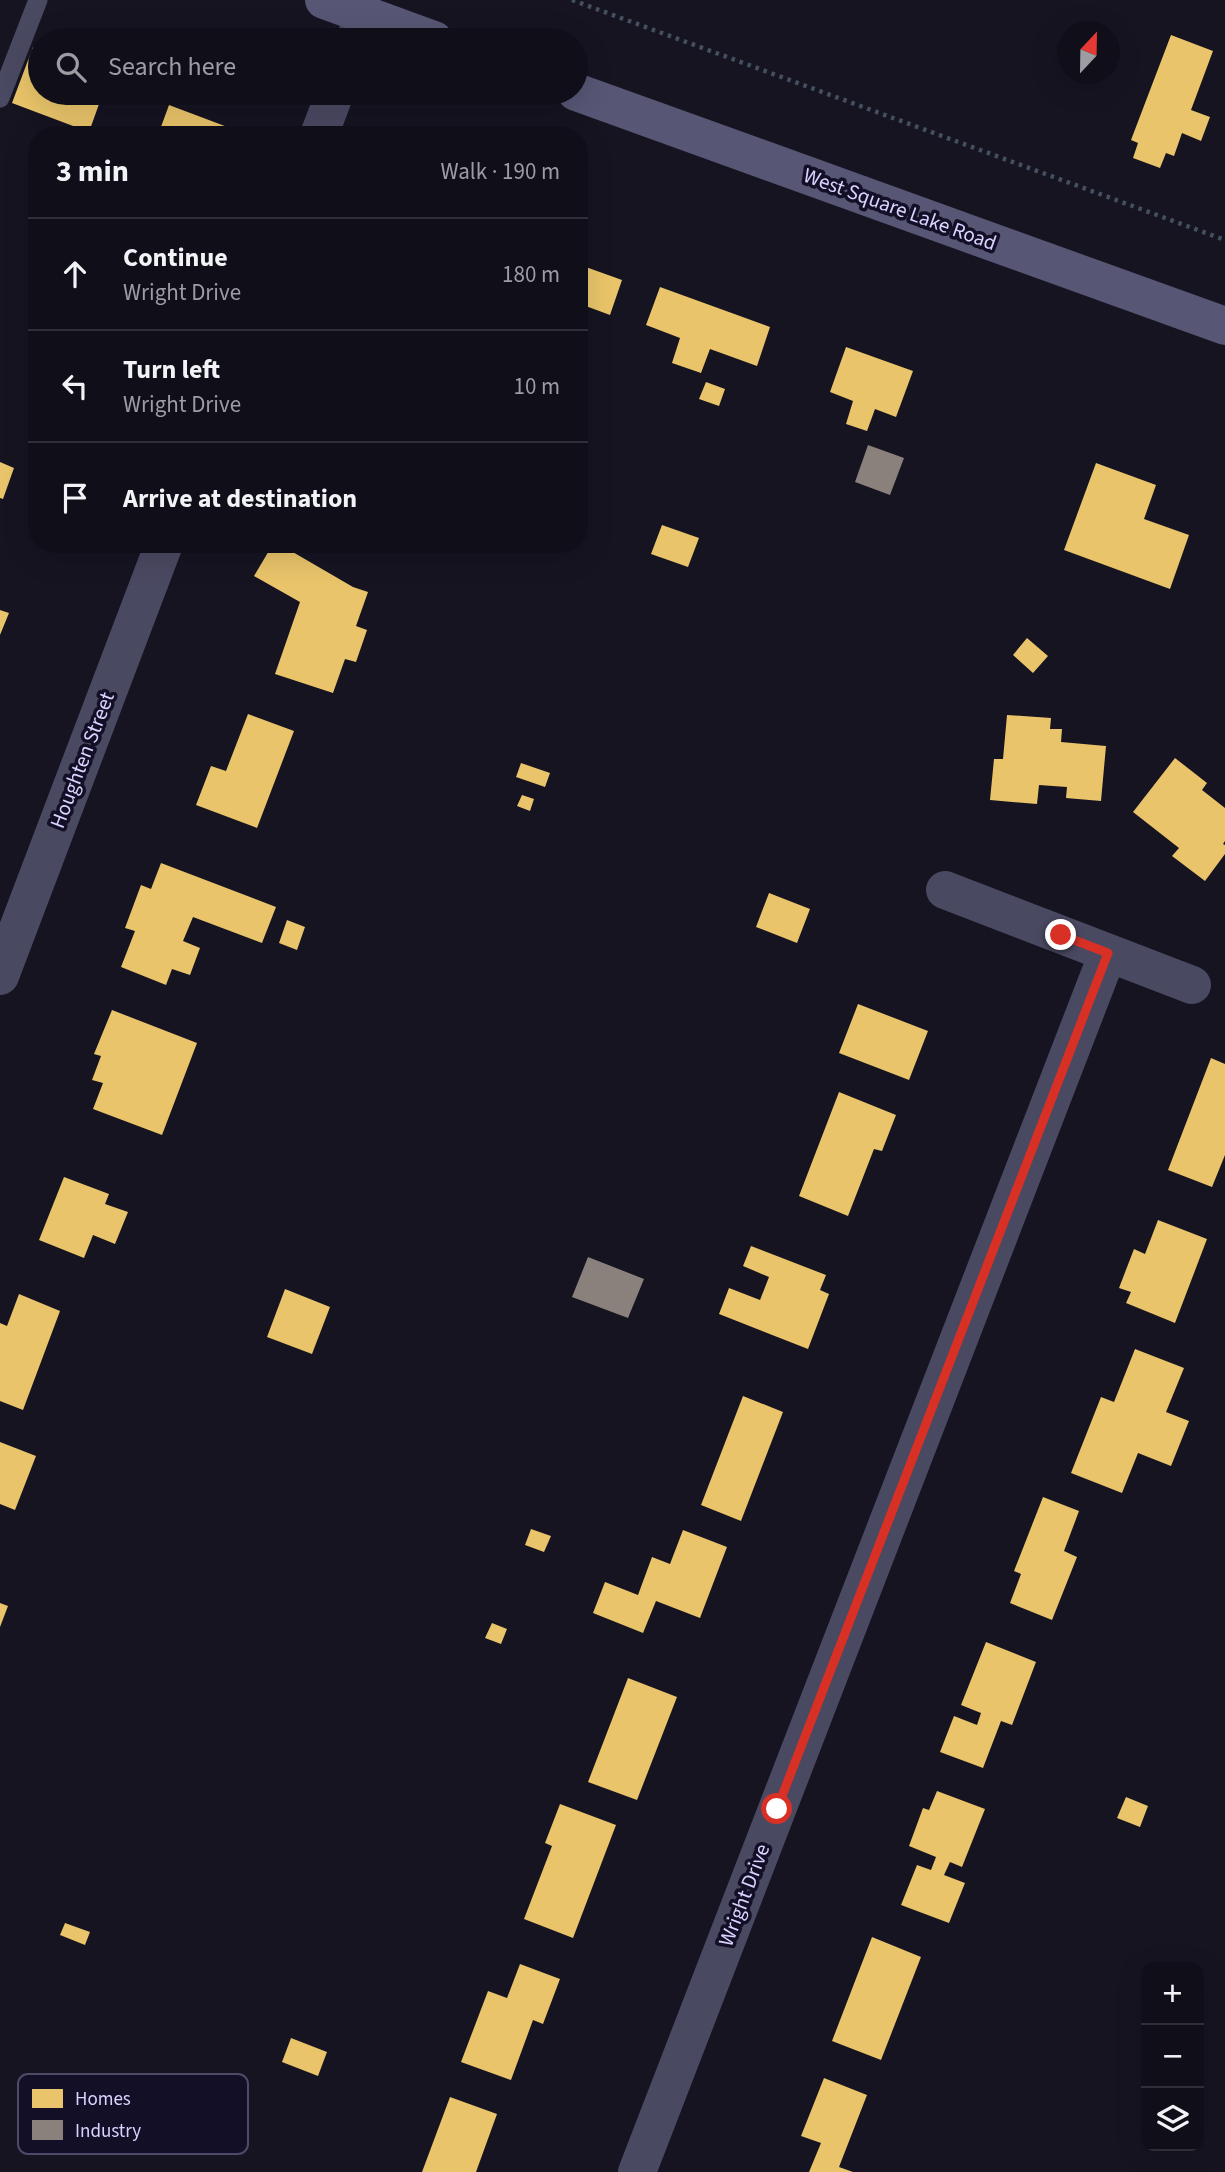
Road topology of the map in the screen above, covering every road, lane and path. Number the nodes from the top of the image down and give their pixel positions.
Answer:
1 (38, 0) edge
2 (324, 0) edge
3 (572, 0) edge
4 (359, 27) edge
5 (588, 96) edge
6 (0, 98) edge
7 (330, 105) edge
8 (322, 126) edge
9 (1225, 240) edge
10 (1225, 326) edge
11 (161, 553) edge
12 (944, 890) dead end
13 (1108, 953) junction
14 (0, 976) edge
15 (1192, 985) dead end
16 (637, 2172) edge

1 - 6 lane
2 - 4 main road
3 - 9 path
5 - 10 main road, West Square Lake Road
7 - 8 street
11 - 14 street, Houghten Street
12 - 13 street
13 - 15 street
13 - 16 street, Wright Drive

